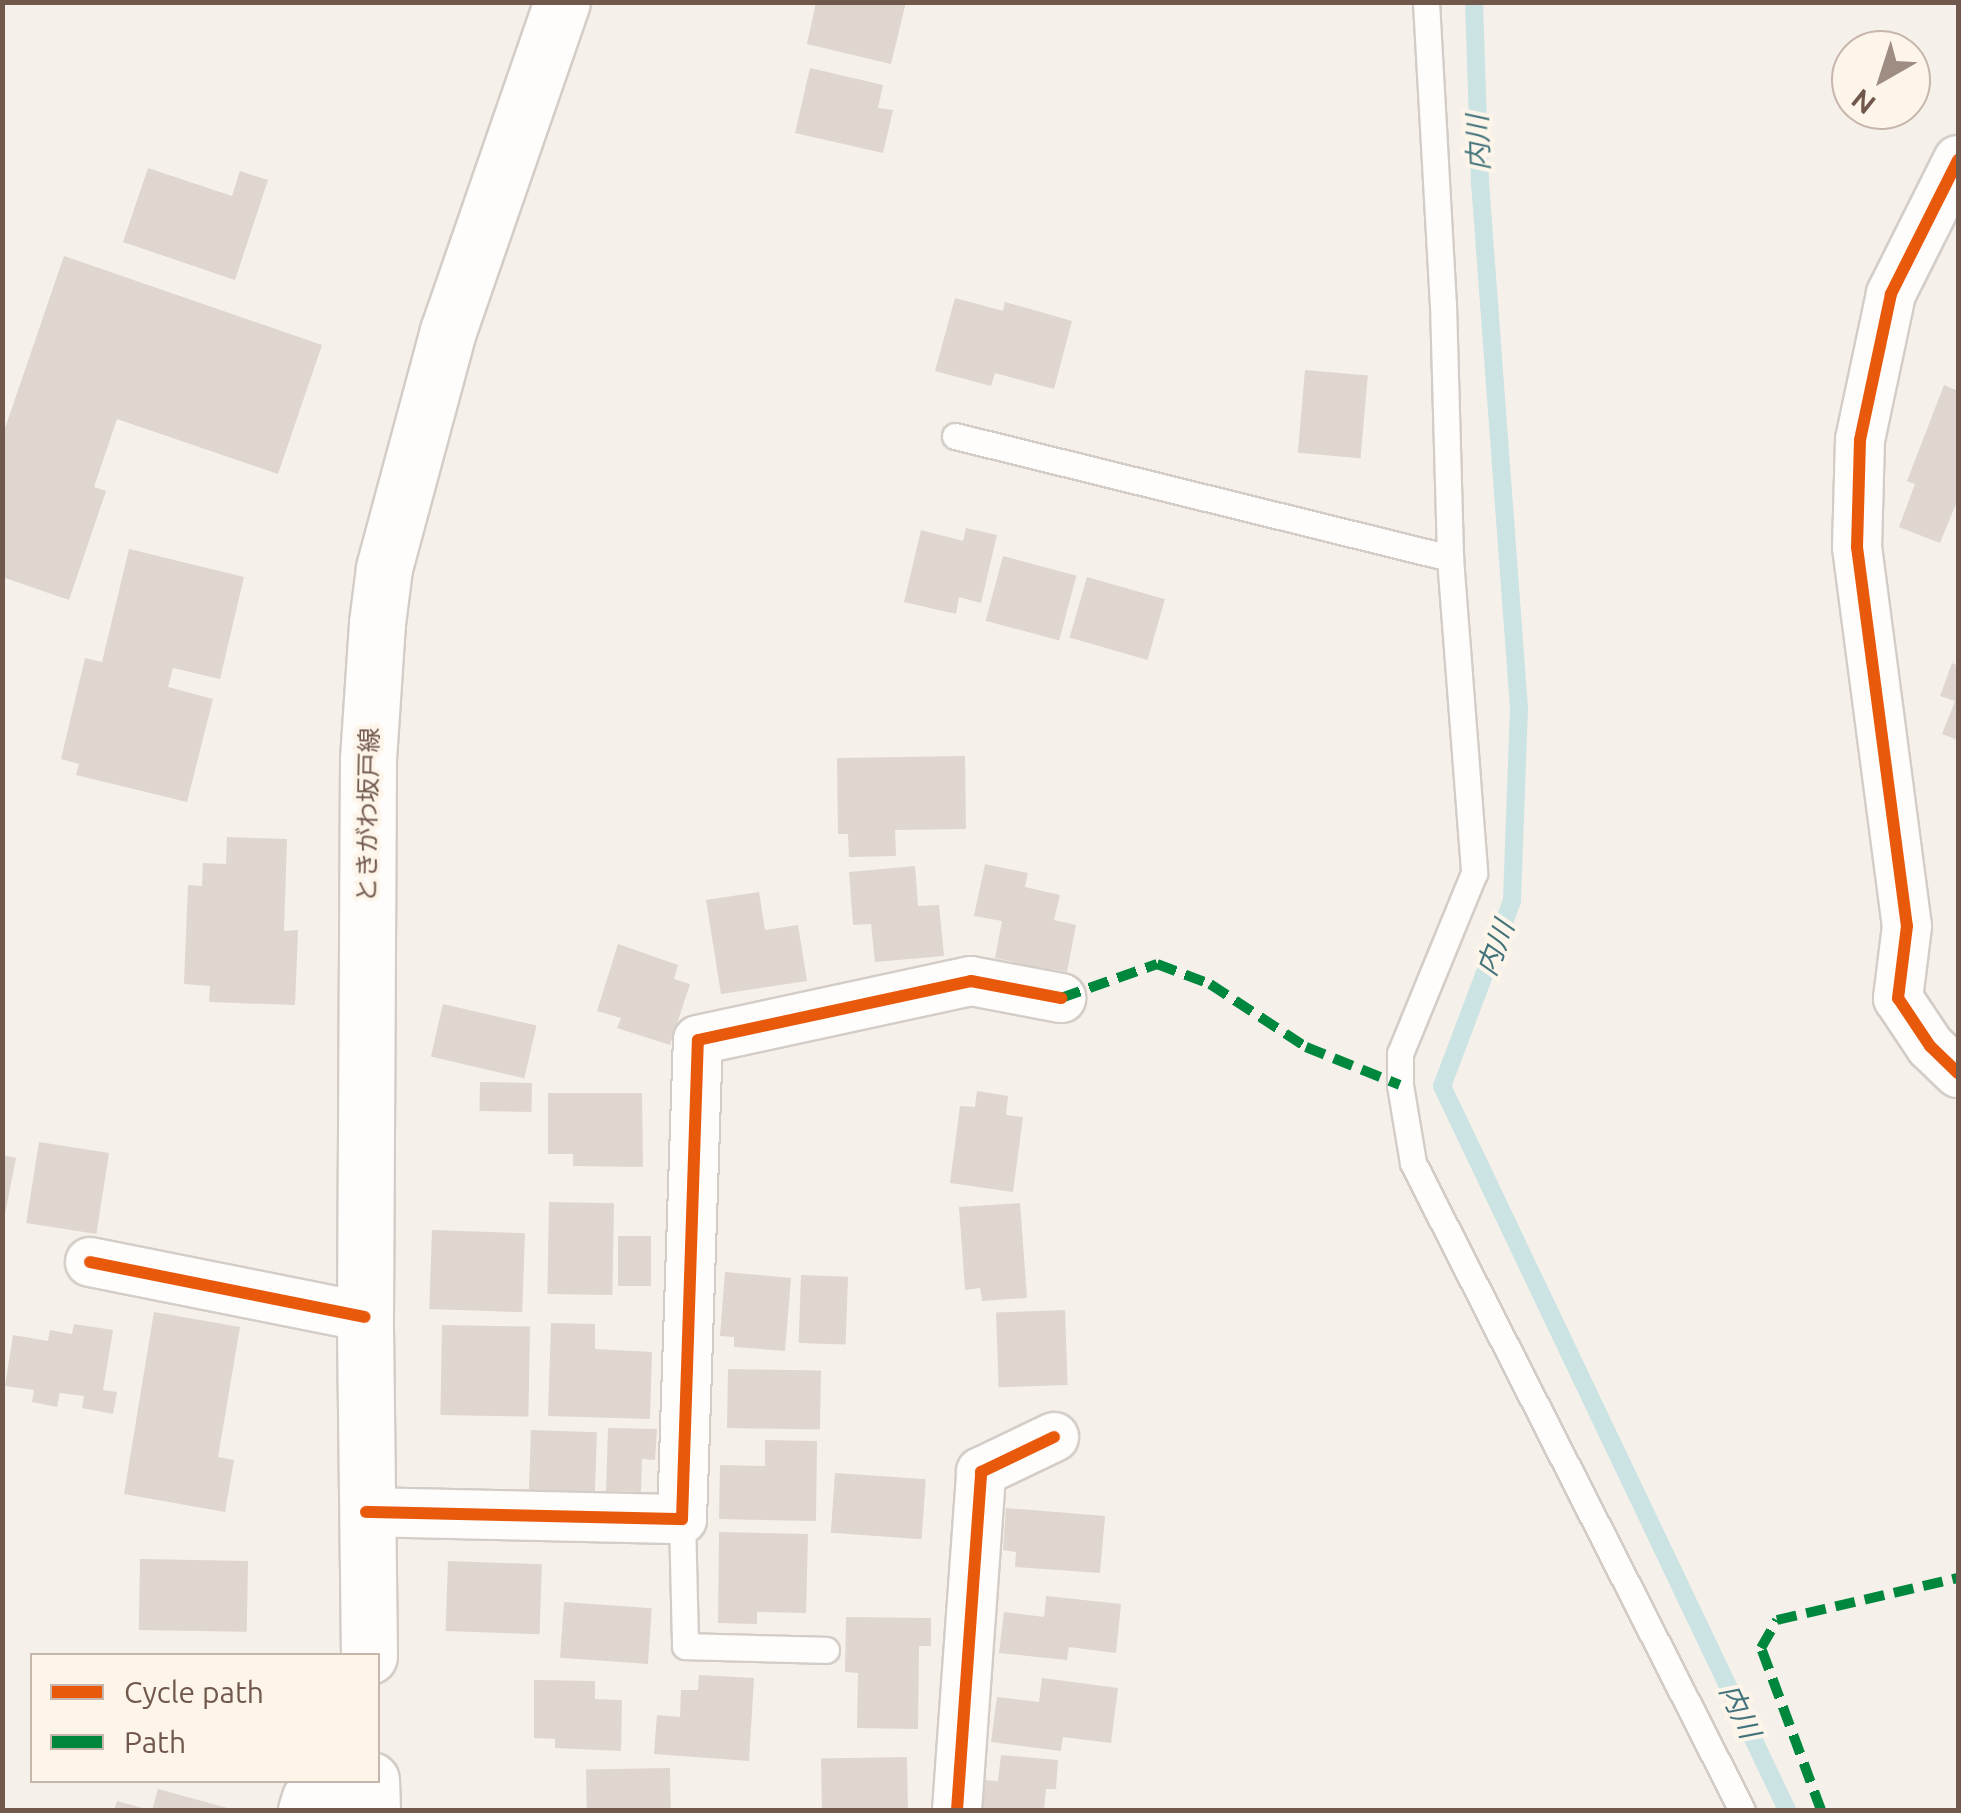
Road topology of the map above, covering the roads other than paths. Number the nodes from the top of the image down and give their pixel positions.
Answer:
1 (562, 2) edge
2 (1426, 2) edge
3 (1958, 160) edge
4 (954, 436) dead end
5 (1450, 558) junction
6 (1061, 998) dead end
7 (1958, 1073) edge
8 (90, 1262) dead end
9 (365, 1317) junction
10 (1054, 1437) dead end
11 (366, 1512) junction
12 (682, 1518) junction
13 (826, 1650) dead end
14 (369, 1653) edge
15 (341, 1783) edge
16 (371, 1783) edge
17 (303, 1810) edge
18 (372, 1810) edge
19 (957, 1810) edge
20 (1742, 1810) edge

1 - 9 main road, ときがわ坂戸線
2 - 5 lane
3 - 7 street
4 - 5 lane
5 - 20 lane
6 - 12 street
8 - 9 street
9 - 11 main road, ときがわ坂戸線
10 - 19 street
11 - 12 street
11 - 14 main road, ときがわ坂戸線
12 - 13 lane
15 - 17 street
16 - 18 main road

